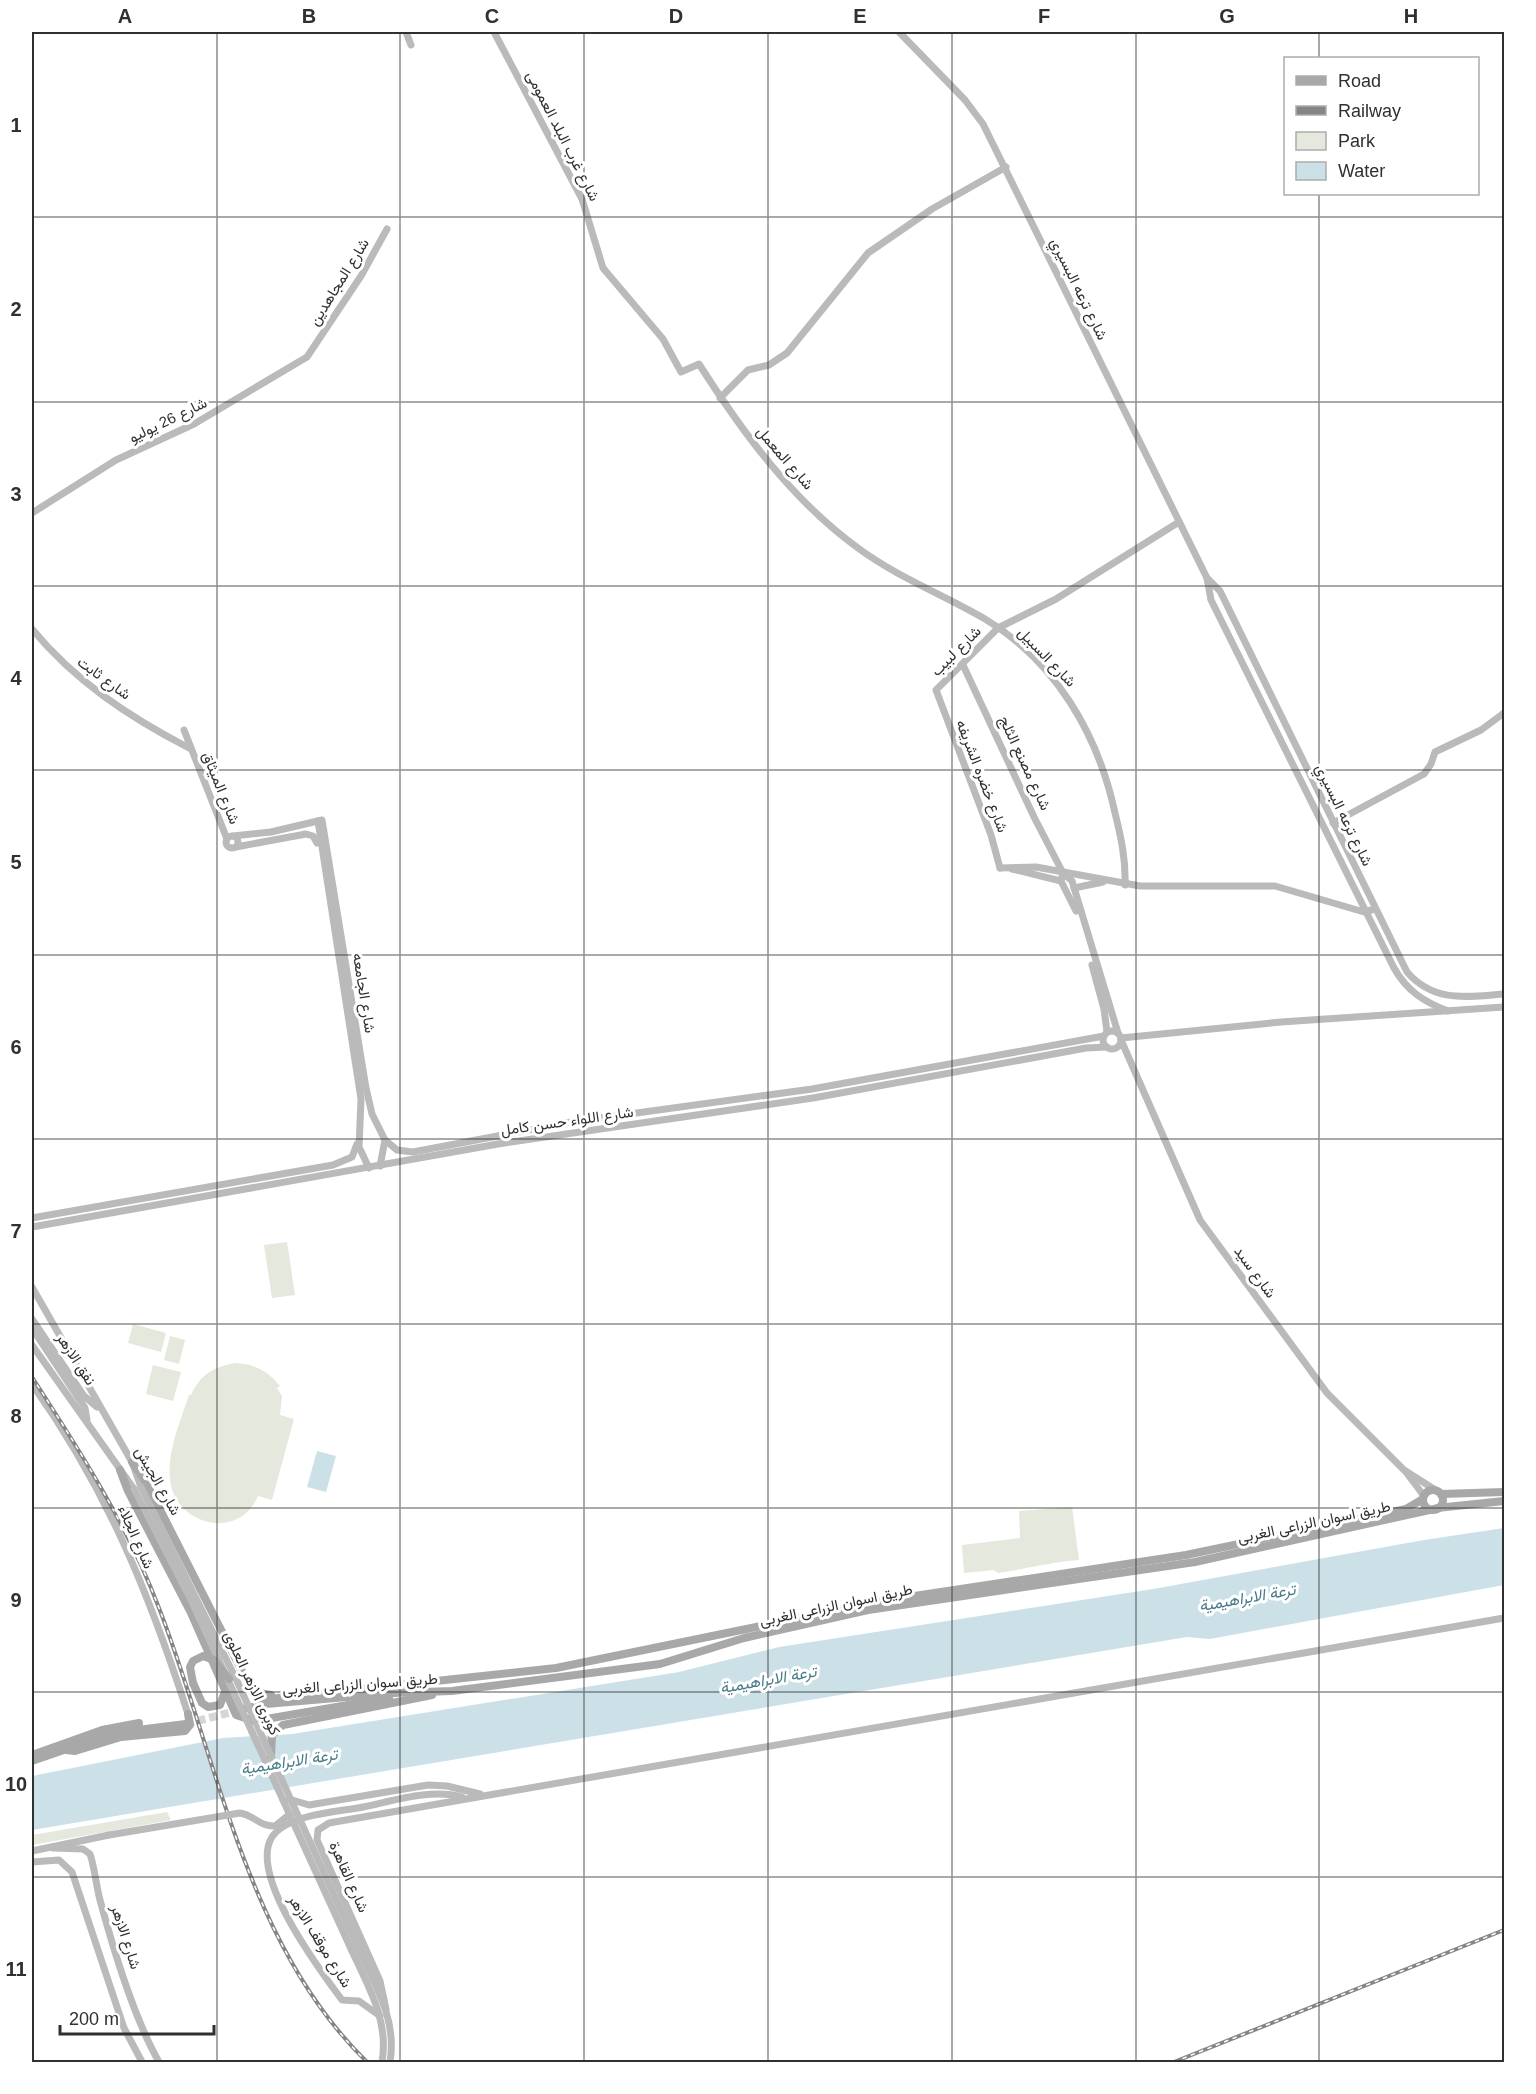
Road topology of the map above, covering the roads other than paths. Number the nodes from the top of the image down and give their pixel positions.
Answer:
1 (406, 32) edge
2 (494, 32) edge
3 (899, 32) edge
4 (411, 45) dead end
5 (1006, 167) junction
6 (387, 230) dead end
7 (314, 348) joint
8 (699, 364) joint
9 (720, 398) junction
10 (32, 513) edge
11 (1179, 522) junction
12 (867, 554) joint
13 (1207, 578) junction
14 (998, 628) junction
15 (32, 629) edge
16 (963, 665) junction
17 (936, 694) joint
18 (1504, 713) edge
19 (184, 730) dead end
20 (171, 737) joint
21 (189, 748) junction
22 (1316, 789) junction
23 (1306, 793) junction
24 (320, 821) junction
25 (1333, 824) junction
26 (230, 838) junction
27 (322, 854) junction
28 (1000, 868) junction
29 (1063, 873) junction
30 (1061, 881) junction
31 (1114, 882) junction
32 (1125, 885) junction
33 (1074, 888) junction
34 (1375, 909) junction
35 (1364, 912) junction
36 (1504, 994) edge
37 (1504, 1006) edge
38 (1448, 1011) junction
39 (1106, 1034) junction
40 (1120, 1037) junction
41 (1109, 1048) junction
42 (1128, 1060) junction
43 (920, 1069) junction
44 (922, 1078) junction
45 (812, 1089) junction
46 (813, 1098) junction
47 (723, 1100) junction
48 (365, 1106) junction
49 (725, 1111) junction
50 (571, 1122) junction
51 (376, 1123) junction
52 (359, 1126) junction
53 (572, 1133) junction
54 (385, 1140) junction
55 (358, 1141) junction
56 (380, 1166) junction
57 (369, 1168) junction
58 (208, 1192) junction
59 (152, 1202) junction
60 (32, 1218) edge
61 (32, 1227) edge
62 (32, 1287) edge
63 (32, 1319) edge
64 (32, 1328) edge
65 (32, 1345) edge
66 (32, 1384) edge
67 (101, 1410) junction
68 (87, 1421) junction
69 (132, 1462) junction
70 (120, 1470) junction
71 (1404, 1470) junction
72 (138, 1488) junction
73 (1504, 1492) edge
74 (1439, 1493) junction
75 (1424, 1497) junction
76 (1504, 1501) edge
77 (1436, 1509) junction
78 (1504, 1618) edge
79 (680, 1643) junction
80 (644, 1651) junction
81 (689, 1656) junction
82 (649, 1665) junction
83 (244, 1675) junction
84 (229, 1679) junction
85 (429, 1683) junction
86 (221, 1684) junction
87 (452, 1691) junction
88 (429, 1692) junction
89 (224, 1693) junction
90 (240, 1711) junction
91 (186, 1719) junction
92 (32, 1755) edge
93 (271, 1758) junction
94 (32, 1761) edge
95 (482, 1794) junction
96 (464, 1798) junction
97 (289, 1799) junction
98 (290, 1815) junction
99 (53, 1848) junction
100 (32, 1851) edge
101 (32, 1862) edge
102 (355, 1951) junction
103 (386, 2009) junction
104 (380, 2016) junction
105 (142, 2062) edge
106 (159, 2062) edge
107 (382, 2062) edge
108 (390, 2062) edge

1 - 4 street
2 - 8 street, شارع غرب البلد العمومى
3 - 5 street, شارع ترعه البسيري
5 - 9 street
5 - 11 street, شارع ترعه البسيري
6 - 7 street, شارع المجاهدين
7 - 10 street, شارع 26 يوليو
8 - 9 street, شارع المعمل
9 - 12 street, شارع المعمل
11 - 13 street, شارع ترعه البسيري
11 - 14 street
12 - 14 street, شارع السبيل
13 - 22 street, شارع ترعه البسيري
13 - 23 street, شارع ترعه البسيري
14 - 16 street, شارع لبيب
14 - 32 street, شارع السبيل
15 - 20 street, شارع ثابت
16 - 17 street, شارع لبيب
16 - 29 street, شارع مصنع الثلج
17 - 28 street, شارع خضره الشريفه
18 - 25 street
19 - 21 street, شارع الميثاق
20 - 21 street, شارع الميثاق
21 - 26 street, شارع الميثاق
22 - 23 street
22 - 25 street, شارع ترعه البسيري
23 - 35 street, شارع ترعه البسيري
24 - 26 street
24 - 27 street, شارع الجامعه
24 - 48 street, شارع الجامعه
25 - 34 street, شارع ترعه البسيري
26 - 27 street, شارع الميثاق
27 - 48 street, شارع الجامعه
28 - 29 street
28 - 30 street
29 - 30 street
29 - 31 street
29 - 33 street, شارع سيد
30 - 39 street
31 - 32 street
31 - 33 street
32 - 35 street
33 - 40 street, شارع سيد
34 - 35 street
34 - 36 street, شارع ترعه البسيري
35 - 38 street, شارع ترعه البسيري
37 - 38 street, شارع اللواء حسن كامل
38 - 40 street, شارع اللواء حسن كامل
39 - 40 street, شارع اللواء حسن كامل
39 - 41 street
39 - 43 street, شارع اللواء حسن كامل
40 - 41 street
40 - 42 street, شارع سيد
41 - 42 street
41 - 44 street, شارع اللواء حسن كامل
42 - 71 street, شارع سيد
43 - 44 street
43 - 45 street, شارع اللواء حسن كامل
44 - 46 street, شارع اللواء حسن كامل
45 - 46 street
45 - 47 street, شارع اللواء حسن كامل
46 - 49 street, شارع اللواء حسن كامل
47 - 49 street
47 - 50 street, شارع اللواء حسن كامل
48 - 51 street, شارع الجامعه
48 - 52 street, شارع الجامعه
49 - 53 street, شارع اللواء حسن كامل
50 - 53 street
50 - 54 street, شارع اللواء حسن كامل
51 - 52 street
51 - 54 street, شارع الجامعه
52 - 55 street, شارع الجامعه
53 - 56 street, شارع اللواء حسن كامل
54 - 56 street
55 - 57 street, شارع الجامعه
55 - 58 street, شارع اللواء حسن كامل
56 - 57 street, شارع اللواء حسن كامل
57 - 58 street, شارع اللواء حسن كامل
58 - 59 street, شارع اللواء حسن كامل
59 - 60 street, شارع اللواء حسن كامل
59 - 61 street, شارع اللواء حسن كامل
62 - 67 street, شارع الجيش
63 - 67 street, نفق الازهر
64 - 68 street, نفق الازهر
65 - 68 street, شارع الجيش
66 - 91 street, شارع الجلاء
67 - 69 street, شارع الجيش
68 - 70 street, شارع الجيش
69 - 72 street, كوبرى الازهر العلوى
69 - 83 main road, شارع الجيش
70 - 72 street, كوبرى الازهر العلوى
70 - 86 main road, شارع الجيش
71 - 74 street, شارع سيد
71 - 75 street, شارع سيد
72 - 84 street, كوبرى الازهر العلوى, bridge
72 - 93 street, كوبرى الازهر العلوى, bridge
73 - 74 main road
74 - 75 main road
74 - 77 main road
75 - 77 main road
75 - 79 main road, طريق اسوان الزراعى الغربى
76 - 77 main road, طريق اسوان الزراعى الغربى
77 - 81 main road, طريق اسوان الزراعى الغربى
78 - 95 street
79 - 80 main road, طريق اسوان الزراعى الغربى
79 - 81 main road
80 - 82 main road
80 - 85 main road, طريق اسوان الزراعى الغربى
81 - 82 main road, طريق اسوان الزراعى الغربى
82 - 87 main road, طريق اسوان الزراعى الغربى
83 - 85 main road, شارع الجيش
83 - 86 main road
84 - 89 main road, bridge
84 - 98 street, كوبرى الازهر العلوى, bridge
85 - 90 main road, طريق اسوان الزراعى الغربى
86 - 89 main road, شارع الجيش
87 - 88 main road, طريق اسوان الزراعى الغربى
87 - 93 main road
88 - 90 main road, طريق اسوان الزراعى الغربى
88 - 90 main road
89 - 90 main road, شارع الجيش
91 - 92 main road
91 - 94 main road
93 - 97 street, كوبرى الازهر العلوى, bridge
95 - 96 street
95 - 97 street
96 - 103 street, شارع القاهرة
96 - 104 street, شارع موقف الازهر
97 - 102 street, كوبرى الازهر العلوى, bridge
98 - 99 street, bridge
98 - 102 street, كوبرى الازهر العلوى, bridge
99 - 100 street
99 - 106 street, شارع الازهر
101 - 105 street, شارع الازهر
102 - 103 street, شارع القاهرة
102 - 104 street
103 - 108 street, شارع القاهرة
104 - 107 street

